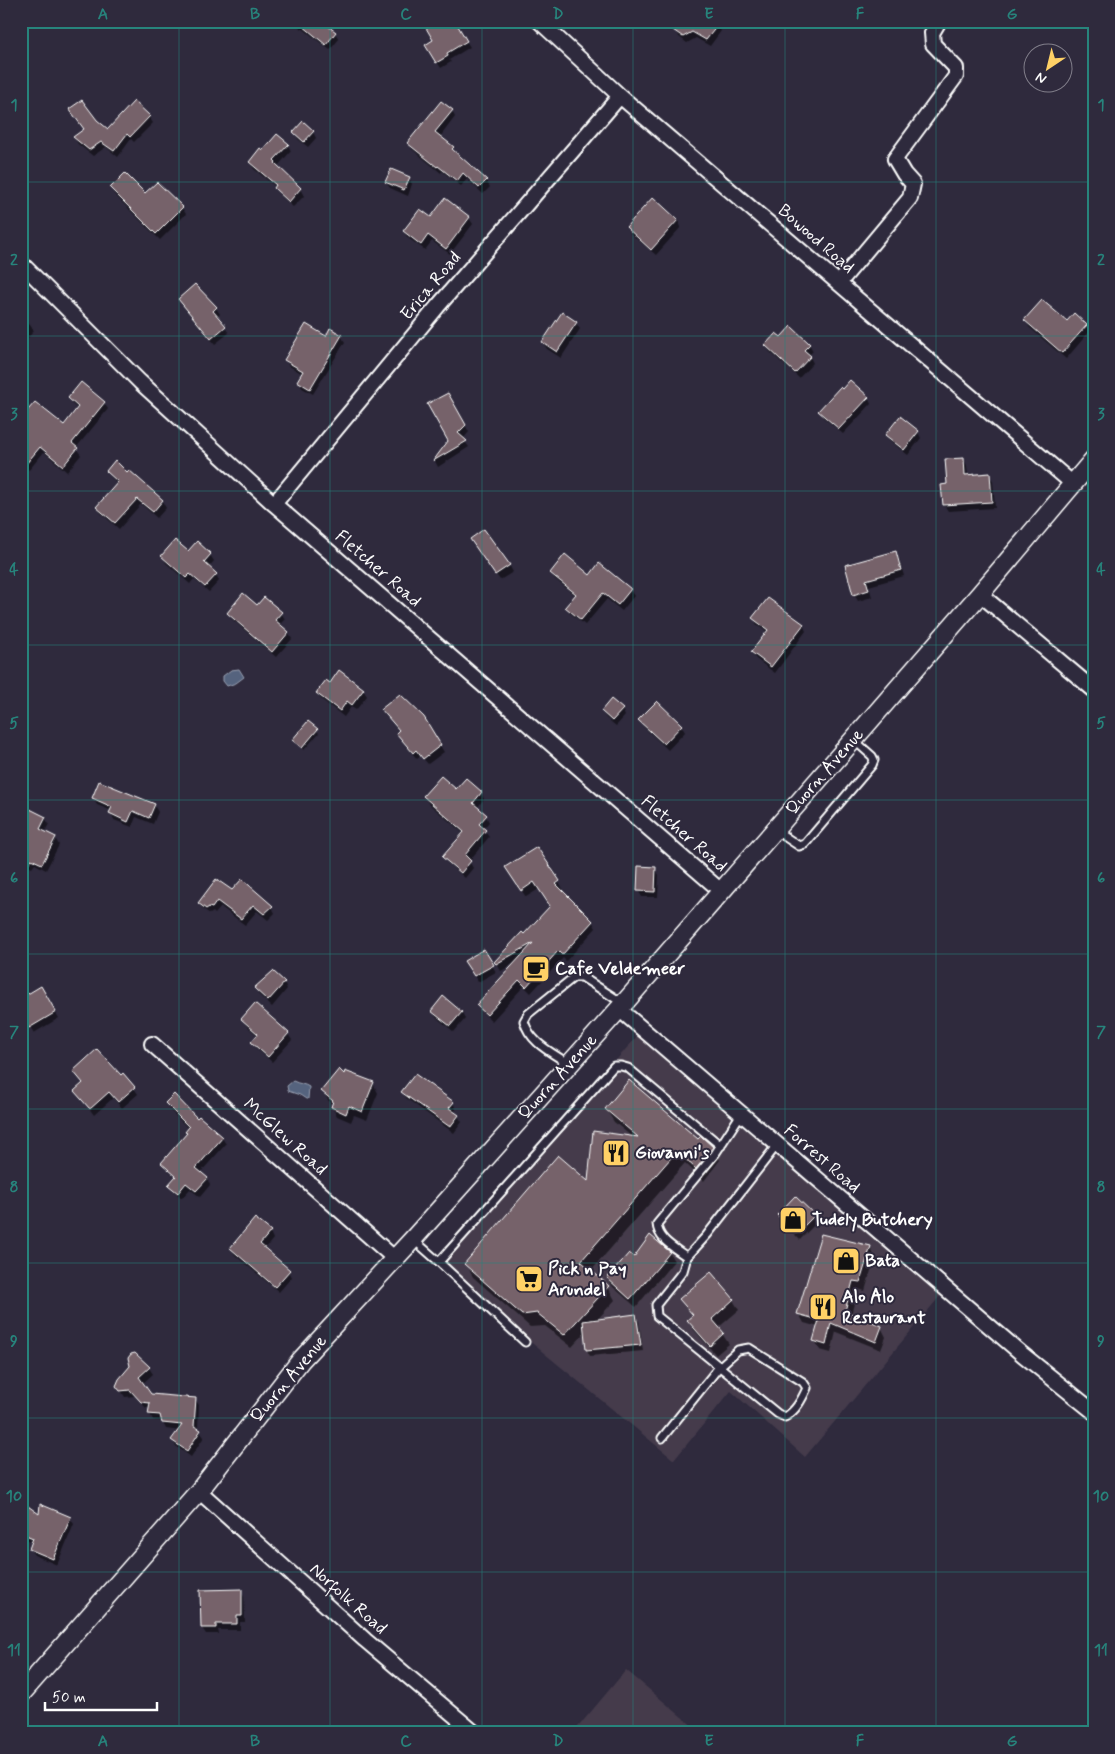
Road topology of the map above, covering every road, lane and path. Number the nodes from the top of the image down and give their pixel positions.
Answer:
1 (539, 21) edge
2 (939, 21) edge
3 (620, 96) junction
4 (21, 263) edge
5 (839, 283) junction
6 (1094, 459) edge
7 (1072, 483) junction
8 (274, 504) junction
9 (980, 594) junction
10 (1094, 690) edge
11 (854, 739) junction
12 (775, 830) junction
13 (721, 891) junction
14 (621, 1006) junction
15 (152, 1044) dead end
16 (569, 1065) junction
17 (741, 1114) junction
18 (777, 1145) junction
19 (721, 1146) junction
20 (413, 1239) junction
21 (686, 1257) junction
22 (394, 1258) junction
23 (439, 1262) junction
24 (524, 1342) dead end
25 (719, 1367) junction
26 (1094, 1412) edge
27 (662, 1438) dead end
28 (198, 1491) junction
29 (21, 1694) edge
30 (475, 1733) edge

1 - 3 street, Bowood Road
2 - 5 street
3 - 5 street, Bowood Road
3 - 8 street, Erica Road
4 - 8 street, Fletcher Road
5 - 7 street, Bowood Road
6 - 7 street, Quorn Avenue
7 - 9 street, Quorn Avenue
8 - 13 street, Fletcher Road
9 - 10 street
9 - 11 street, Quorn Avenue
11 - 12 street, Quorn Avenue
11 - 12 lane
12 - 13 street, Quorn Avenue
13 - 14 street, Quorn Avenue
14 - 16 street, Quorn Avenue
14 - 16 lane
14 - 17 street, Forrest Road
15 - 22 street, McGlew Road
16 - 20 street, Quorn Avenue
17 - 18 street, Forrest Road
17 - 19 lane
18 - 21 lane
18 - 26 street, Forrest Road
19 - 21 lane
19 - 23 lane
20 - 22 street, Quorn Avenue
20 - 23 lane
21 - 25 lane
22 - 28 street, Quorn Avenue
23 - 24 lane
25 - 25 lane
25 - 27 lane
28 - 29 street, Quorn Avenue
28 - 30 street, Norfolk Road

